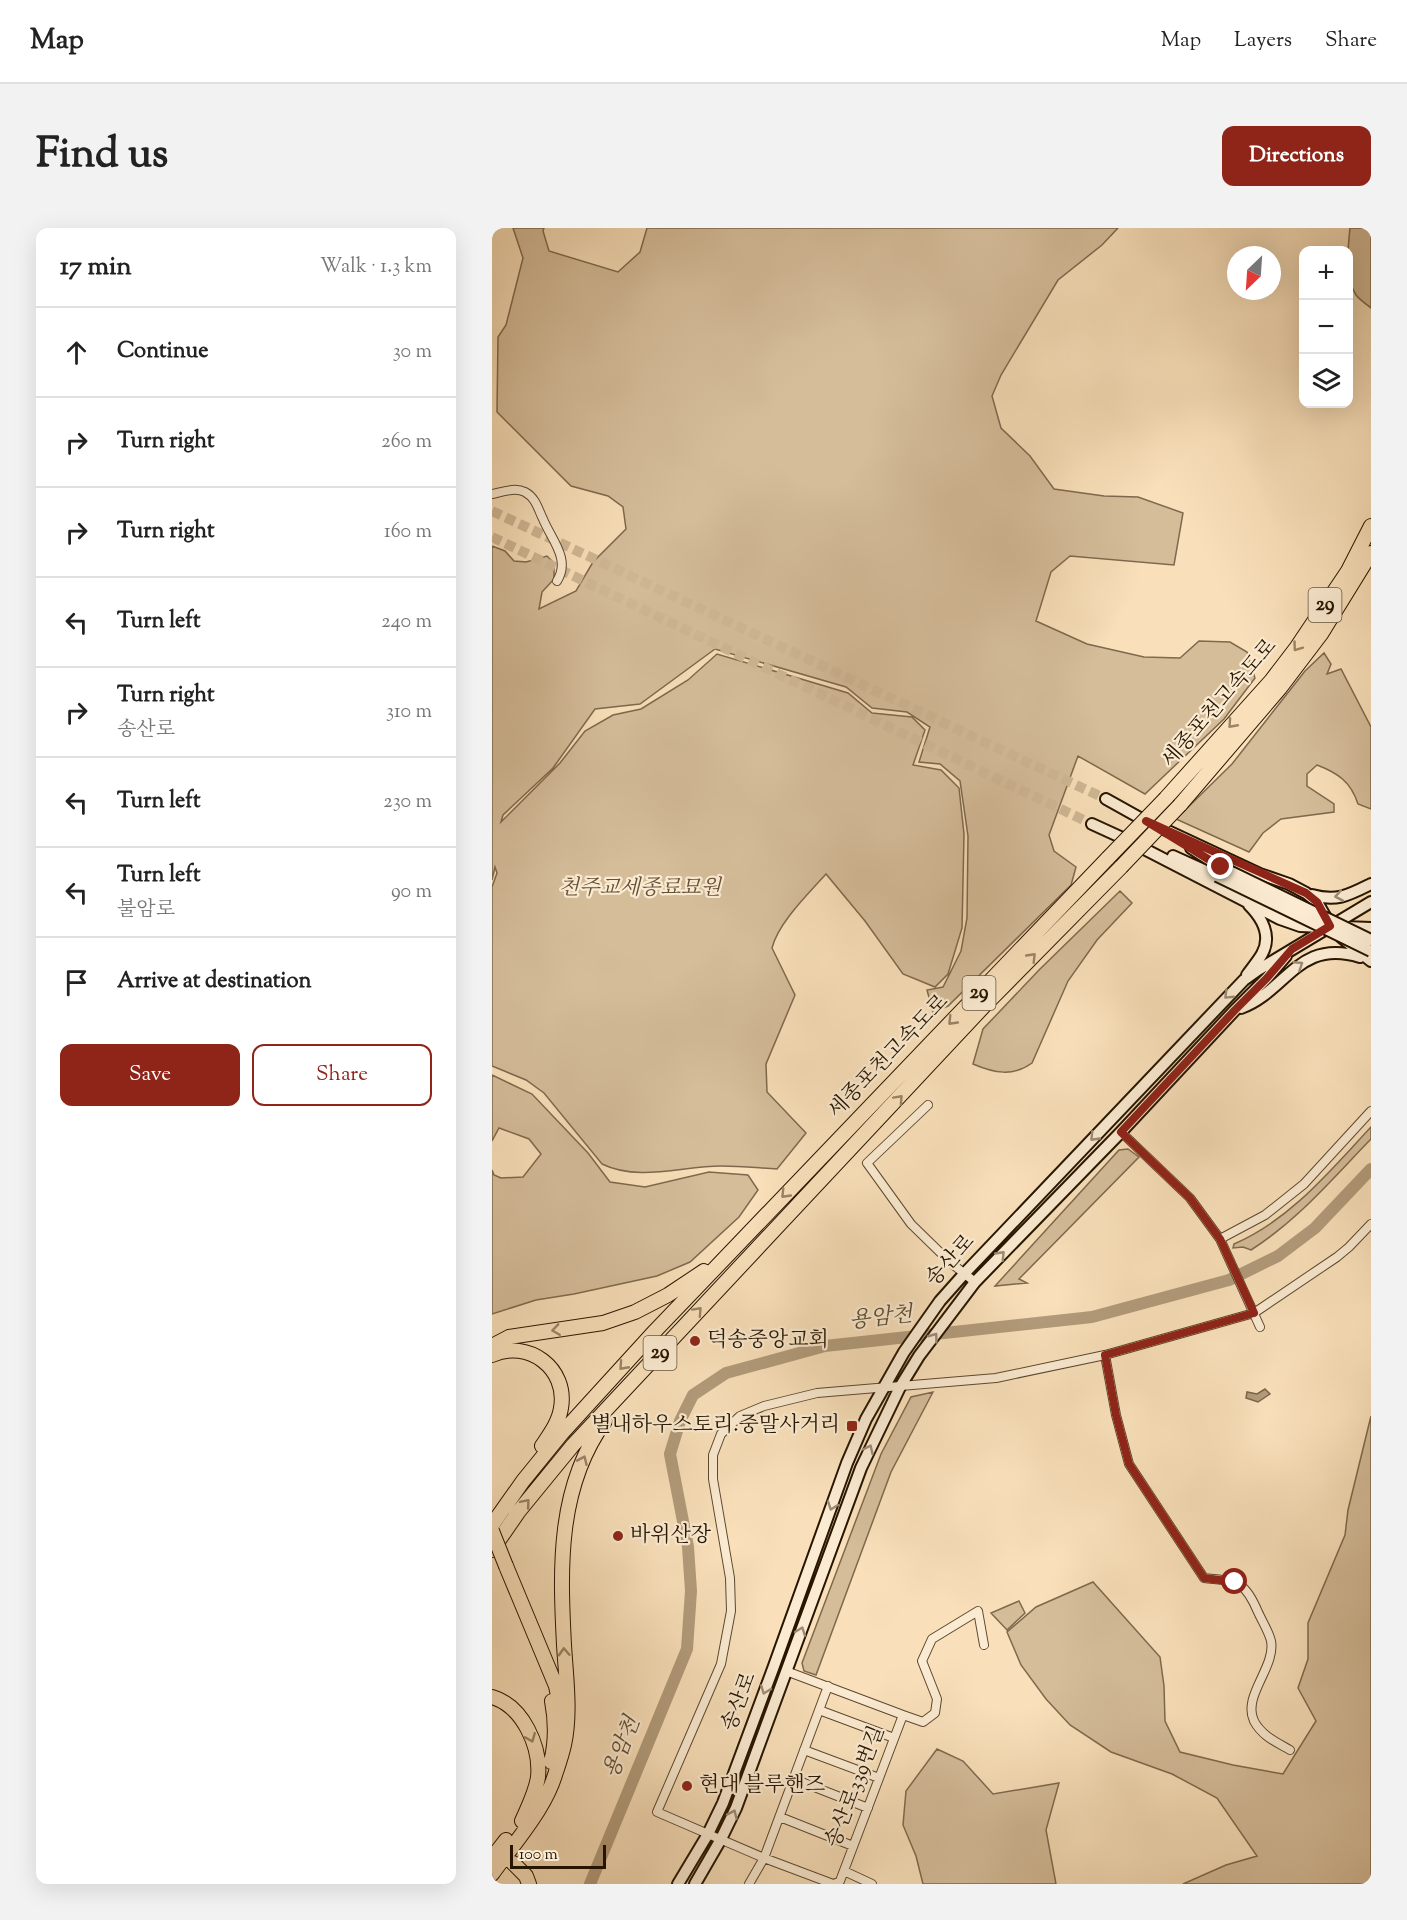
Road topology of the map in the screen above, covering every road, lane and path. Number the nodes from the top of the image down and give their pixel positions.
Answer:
1 (492, 494) edge
2 (1371, 526) edge
3 (1371, 553) edge
4 (556, 580) dead end
5 (1276, 684) junction
6 (1106, 799) tunnel mouth
7 (1146, 821) junction
8 (1092, 825) tunnel mouth
9 (1122, 838) junction
10 (1219, 871) junction
11 (1371, 884) edge
12 (1306, 893) junction
13 (1242, 899) junction
14 (1370, 902) edge
15 (1330, 926) junction
16 (1371, 928) edge
17 (1371, 940) edge
18 (1292, 949) junction
19 (1370, 957) edge
20 (1244, 980) junction
21 (1235, 1010) junction
22 (928, 1105) dead end
23 (1371, 1111) edge
24 (1121, 1132) junction
25 (1371, 1224) edge
26 (1220, 1239) junction
27 (723, 1259) junction
28 (964, 1274) junction
29 (975, 1282) junction
30 (1254, 1313) junction
31 (1260, 1327) dead end
32 (492, 1346) edge
33 (492, 1354) edge
34 (1105, 1355) junction
35 (637, 1377) junction
36 (900, 1387) junction
37 (883, 1388) junction
38 (523, 1481) junction
39 (492, 1525) edge
40 (492, 1531) edge
41 (492, 1551) edge
42 (503, 1570) junction
43 (984, 1645) dead end
44 (786, 1671) junction
45 (828, 1686) junction
46 (492, 1697) edge
47 (819, 1710) junction
48 (903, 1715) junction
49 (894, 1738) junction
50 (804, 1750) junction
51 (1290, 1750) dead end
52 (556, 1772) junction
53 (879, 1778) junction
54 (794, 1779) junction
55 (867, 1808) junction
56 (780, 1817) junction
57 (522, 1821) junction
58 (708, 1834) junction
59 (721, 1839) junction
60 (853, 1846) junction
61 (492, 1858) edge
62 (764, 1858) junction
63 (513, 1863) dead end
64 (843, 1871) junction
65 (492, 1874) edge
66 (529, 1884) edge
67 (678, 1884) edge
68 (695, 1884) edge
69 (749, 1884) edge
70 (834, 1884) edge
71 (872, 1884) edge

1 - 4 street
2 -> 5 highway, 세종포천고속도로 / 29
3 - 5 highway, 세종포천고속도로 / 29
5 -> 27 highway, 세종포천고속도로 / 29, bridge
35 -> 5 highway, 세종포천고속도로 / 29, bridge
6 - 7 street
7 - 10 street
7 - 12 street
8 - 9 street
9 - 10 street
9 - 13 street
10 - 17 street, bridge
10 - 19 street, bridge
11 -> 12 street
12 - 15 street
13 - 15 street
13 - 20 street
14 - 15 street, 송산로
15 - 16 street
15 - 18 street, 송산로
15 - 19 street
18 - 20 street, 송산로
18 - 21 street, 송산로
21 -> 19 street
20 -> 28 street, 송산로
21 - 24 street, 송산로
22 - 28 street
23 - 26 street
24 - 26 street
29 -> 24 street, 송산로
25 - 30 street
26 - 30 street
27 -> 32 highway
27 -> 38 highway, 세종포천고속도로 / 29
28 - 29 street
28 - 37 street, 송산로
36 -> 29 street, 송산로
30 - 31 street
30 - 34 street
33 - 38 highway
34 - 36 street
34 - 51 street
41 -> 35 highway, 세종포천고속도로 / 29
52 -> 35 highway
36 - 37 street
44 -> 36 street, 송산로
37 -> 58 street, 송산로
37 - 58 street, 송산로339번길
38 - 39 highway, 세종포천고속도로 / 29
40 - 42 highway, bridge
41 - 42 highway
42 - 52 highway
42 - 57 highway
43 - 48 street
44 - 45 street, 송산로339번길
59 -> 44 street, 송산로
45 - 47 street
45 - 48 street, 송산로339번길
46 -> 57 highway
47 - 49 street
47 - 50 street
48 - 49 street, 송산로339번길
49 - 53 street, 송산로339번길
50 - 53 street
50 - 54 street
52 - 65 highway
53 - 55 street, 송산로339번길
54 - 55 street
54 - 56 street
55 - 60 street, 송산로339번길
56 - 60 street
56 - 62 street
57 - 61 highway
58 - 59 street, 송산로339번길
58 - 67 street, 송산로
59 - 62 street, 송산로339번길
59 - 68 street, 송산로
60 - 64 street, 송산로339번길
62 - 69 street
62 - 70 street, 송산로339번길
63 - 66 highway
64 - 70 street, 송산로339번길
64 - 71 street

